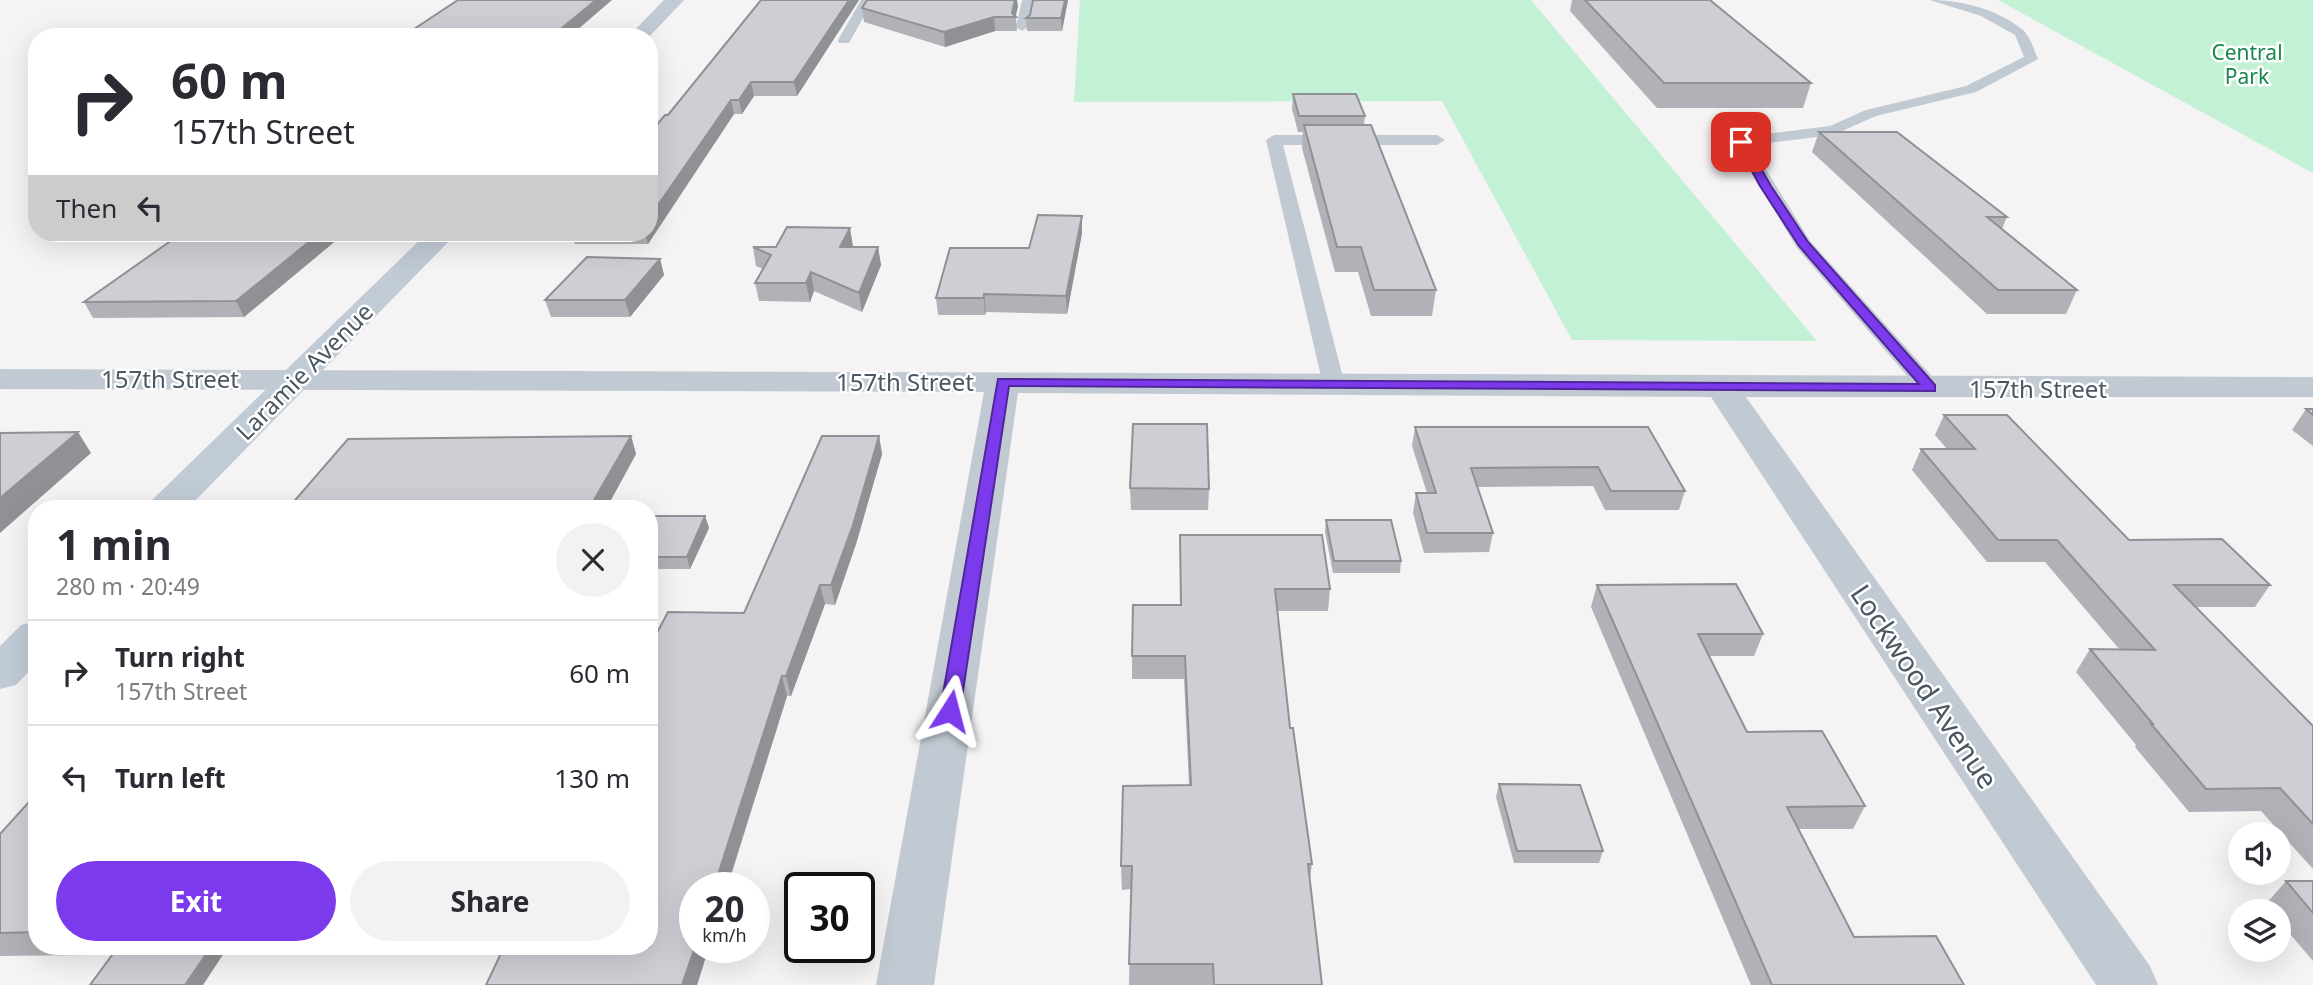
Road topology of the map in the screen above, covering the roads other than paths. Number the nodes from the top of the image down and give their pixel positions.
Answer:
1 (675, 0) edge
2 (1028, 0) edge
3 (1936, 0) edge
4 (872, 1) edge
5 (1022, 27) dead end
6 (647, 28) edge
7 (844, 40) dead end
8 (1437, 140) dead end
9 (434, 242) edge
10 (298, 378) junction
11 (0, 379) edge
12 (1003, 382) junction
13 (1334, 385) junction
14 (1722, 387) junction
15 (2313, 387) edge
16 (1930, 388) junction
17 (174, 500) edge
18 (28, 645) edge
19 (0, 673) edge
20 (905, 985) edge
21 (2129, 985) edge

1 - 6 street
2 - 5 lane
3 - 16 lane
4 - 7 lane
8 - 13 lane
9 - 10 street, Laramie Avenue
10 - 11 street, 157th Street
10 - 12 street, 157th Street
10 - 17 street, Laramie Avenue
12 - 13 street, 157th Street
12 - 20 street
13 - 14 street, 157th Street
14 - 16 street, 157th Street
14 - 21 street, Lockwood Avenue
15 - 16 street, 157th Street
18 - 19 street

